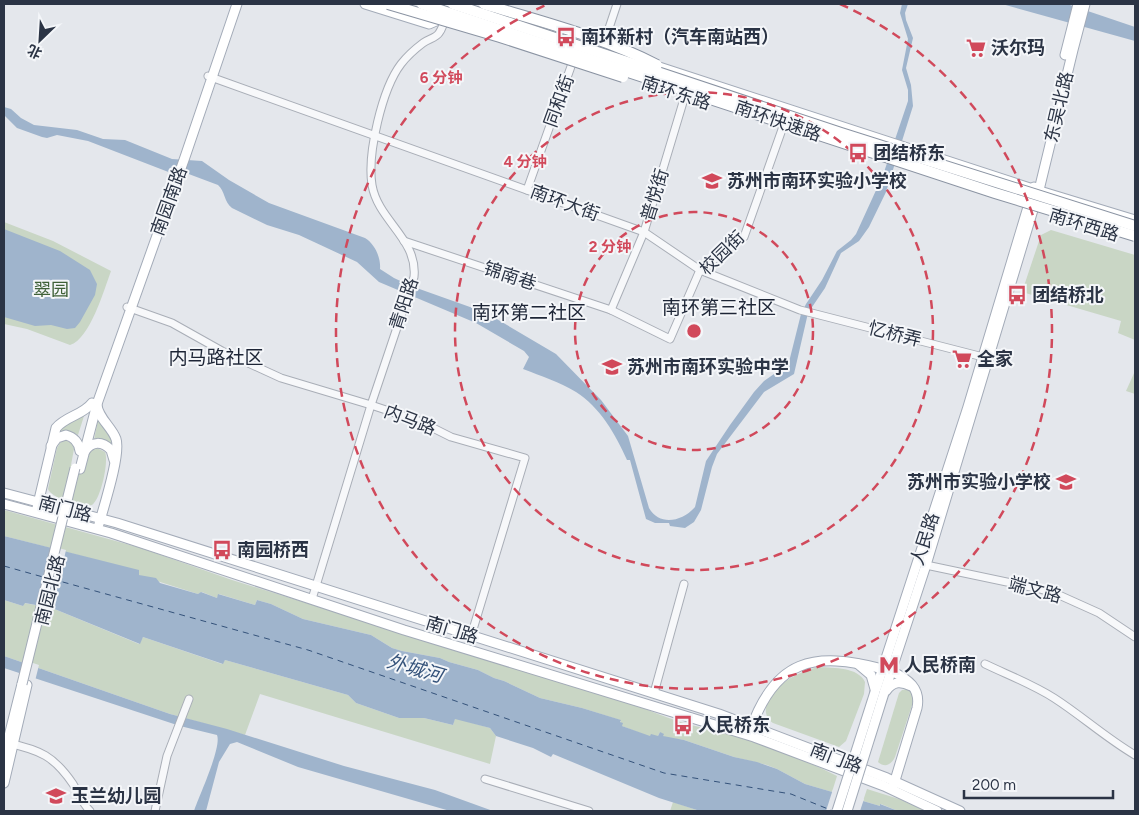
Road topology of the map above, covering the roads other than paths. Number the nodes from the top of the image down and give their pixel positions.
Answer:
1 (232, 4) edge
2 (237, 4) edge
3 (365, 4) edge
4 (388, 4) edge
5 (404, 4) edge
6 (422, 4) edge
7 (449, 4) edge
8 (453, 4) edge
9 (463, 4) edge
10 (484, 4) edge
11 (493, 4) edge
12 (618, 4) edge
13 (1081, 5) edge
14 (444, 17) junction
15 (540, 28) junction
16 (580, 41) junction
17 (602, 48) junction
18 (574, 59) junction
19 (210, 76) junction
20 (686, 85) junction
21 (789, 109) junction
22 (782, 128) junction
23 (376, 136) junction
24 (526, 190) junction
25 (1036, 190) junction
26 (1030, 208) junction
27 (1135, 220) edge
28 (1135, 226) edge
29 (644, 232) junction
30 (1135, 236) edge
31 (404, 241) junction
32 (1135, 241) edge
33 (700, 270) junction
34 (128, 307) junction
35 (611, 310) junction
36 (800, 310) joint
37 (670, 339) joint
38 (986, 357) junction
39 (96, 400) junction
40 (371, 405) junction
41 (50, 449) junction
42 (82, 451) junction
43 (114, 465) junction
44 (4, 493) edge
45 (38, 502) junction
46 (4, 504) edge
47 (36, 513) junction
48 (101, 518) junction
49 (98, 529) junction
50 (926, 565) junction
51 (684, 584) dead end
52 (316, 587) junction
53 (312, 599) junction
54 (470, 636) junction
55 (1135, 638) edge
56 (850, 661) junction
57 (985, 664) dead end
58 (887, 670) junction
59 (915, 688) junction
60 (880, 692) junction
61 (654, 693) junction
62 (189, 699) dead end
63 (750, 730) junction
64 (8, 743) edge
65 (1135, 755) edge
66 (4, 756) edge
67 (485, 779) dead end
68 (4, 783) edge
69 (893, 785) junction
70 (90, 811) edge
71 (155, 811) edge
72 (589, 811) edge
73 (837, 811) edge
74 (847, 811) edge
75 (937, 811) edge
76 (960, 811) edge

1 - 19 main road, 南园南路
2 - 19 main road, 南园南路
3 - 14 main road
4 - 20 highway, bridge
5 - 14 main road, 南环东路
6 - 20 highway, 南环快速路, bridge
7 - 14 street, 青阳路
8 - 20 highway, 南环快速路, bridge
9 - 15 main road, 南环东路
10 - 20 highway, bridge
11 - 15 main road
12 - 17 street
13 - 25 main road, 东吴北路
14 - 18 main road, 南环东路
14 - 23 street, 青阳路
15 - 16 main road, 南环东路
16 - 17 main road, 南环东路
16 - 18 street, 同和街
17 - 20 main road, 南环东路
18 - 20 main road, 南环东路
18 - 24 street, 同和街
19 - 23 street, 南环大街
19 - 34 main road, 南园南路
20 - 21 main road, 南环东路
20 - 22 main road, 南环东路
20 - 28 highway, 南环快速路, bridge
20 - 29 street, 普悦街
20 - 30 highway, 南环快速路, bridge
21 - 22 street, 校园街
21 - 25 main road, 南环东路
22 - 26 main road, 南环东路
22 - 33 street, 校园街
23 - 24 street, 南环大街
23 - 31 street, 青阳路
24 - 29 street, 南环大街
25 - 26 main road, 东吴北路
25 - 27 main road, 南环西路
26 - 32 main road, 南环西路
26 - 38 main road, 人民路
29 - 33 street, 南环大街
29 - 35 street, 普悦街
31 - 35 street, 锦南巷
31 - 40 street, 青阳路
33 - 36 street, 南环大街
33 - 37 street, 校园街
34 - 39 main road, 南园南路
34 - 40 street, 内马路
35 - 37 street, 锦南巷
36 - 38 street, 忆桥弄
38 - 50 main road, 人民路
38 - 58 main road, 人民路
39 - 41 main road
39 - 42 main road, 南园北路
39 - 43 main road
40 - 52 street, 青阳路
40 - 54 street, 内马路
41 - 42 main road
41 - 45 main road
42 - 43 main road
42 - 64 main road, 南园北路, bridge
43 - 48 main road
44 - 45 main road, 南门路
45 - 47 main road
45 - 48 main road, 南门路
46 - 47 main road, 南门路
47 - 49 main road, 南门路
48 - 49 main road
48 - 52 main road, 南门路
49 - 53 main road, 南门路
50 - 55 street, 端文路
50 - 58 main road, 人民路
51 - 61 street
52 - 53 street, 青阳路
52 - 54 main road, 南门路
53 - 63 main road, 南门路
54 - 61 main road, 南门路
56 - 58 main road
56 - 60 main road
56 - 63 main road
57 - 65 street
58 - 59 main road
58 - 60 main road, 人民路
59 - 60 main road
59 - 69 main road
60 - 73 main road, 人民路, bridge
60 - 74 main road, 人民路, bridge
61 - 63 main road, 南门路
62 - 71 street
63 - 69 main road, 南门路
64 - 66 main road, 南园北路
64 - 68 main road, 南园北路
64 - 70 street
67 - 72 street
69 - 75 main road
69 - 76 main road

